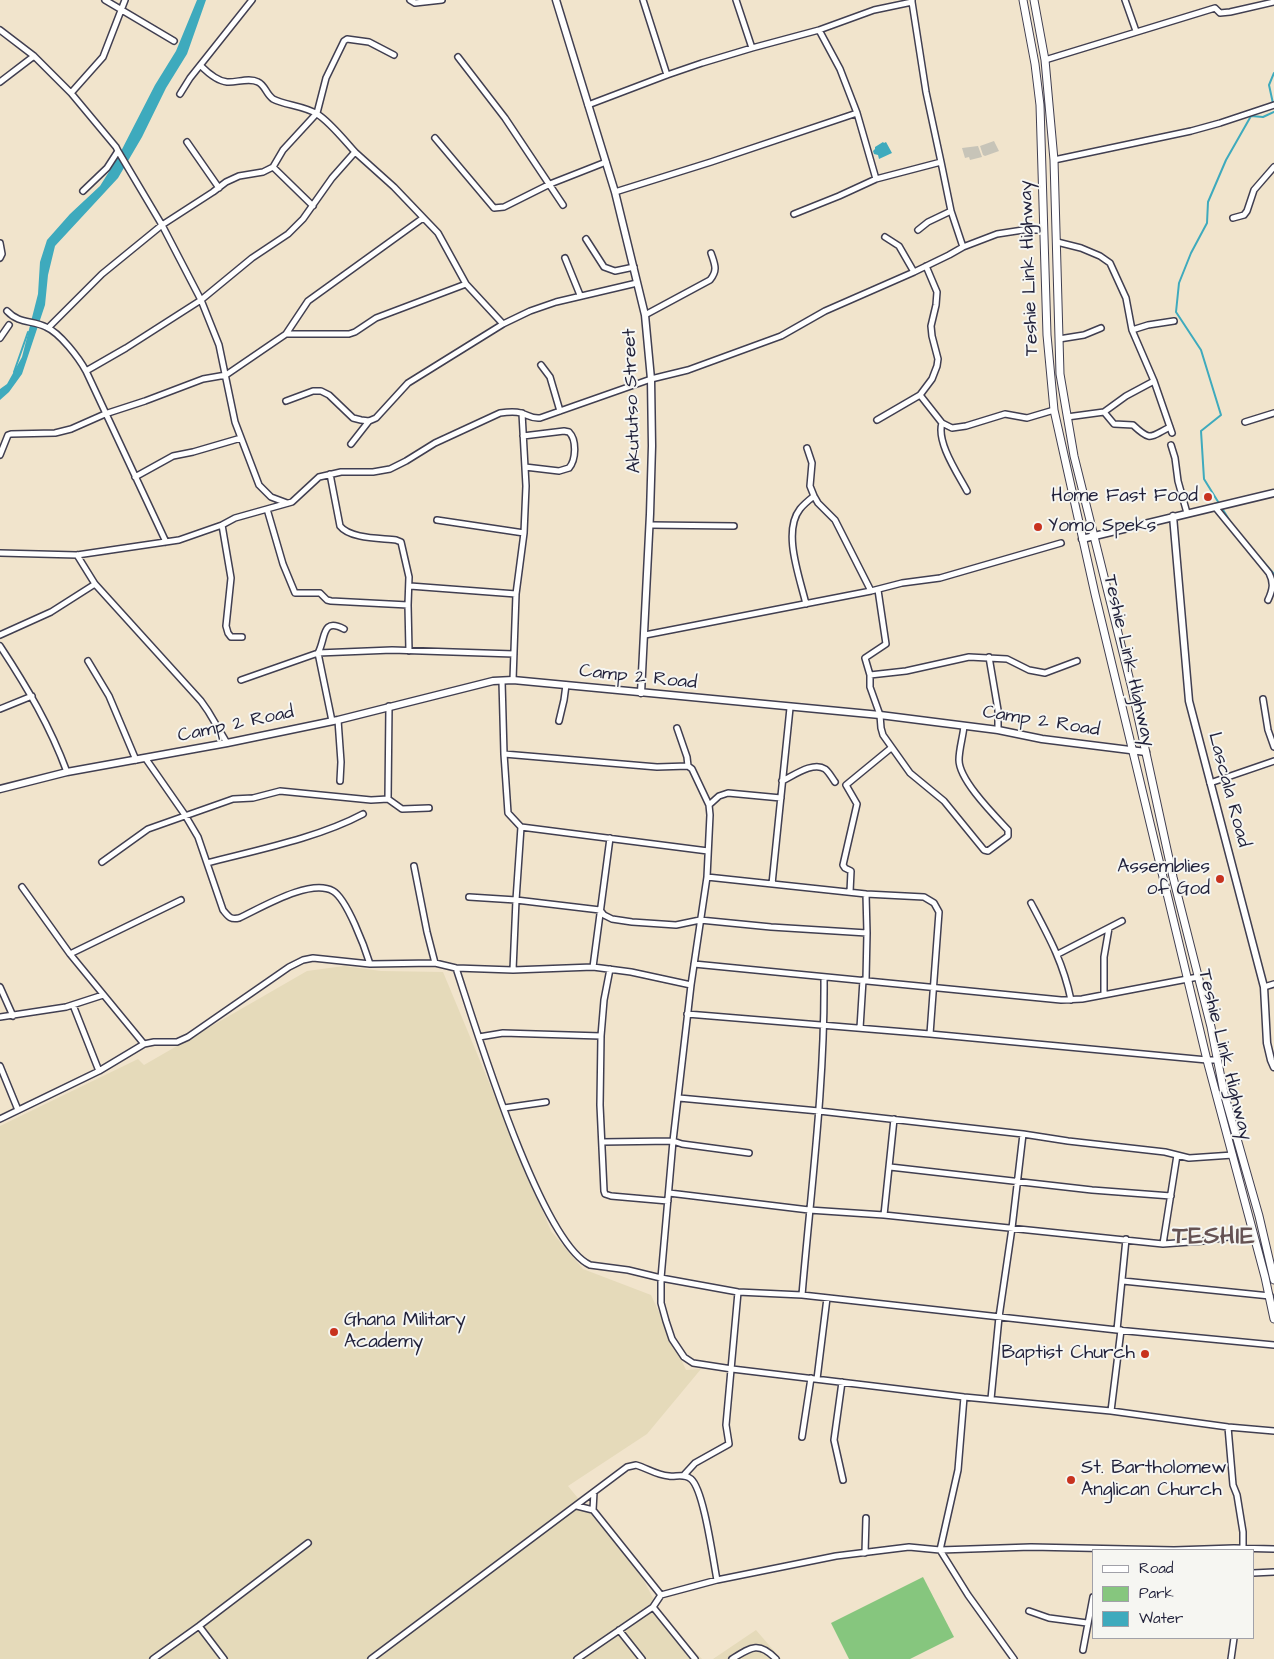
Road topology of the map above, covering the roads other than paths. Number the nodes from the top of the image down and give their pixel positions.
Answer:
1 (105, 0) edge
2 (125, 0) edge
3 (252, 0) edge
4 (410, 0) edge
5 (442, 0) edge
6 (556, 0) edge
7 (643, 0) edge
8 (736, 0) edge
9 (1023, 0) edge
10 (1034, 0) edge
11 (1126, 0) edge
12 (1216, 0) edge
13 (912, 1) edge
14 (1274, 2) edge
15 (1215, 8) junction
16 (121, 9) junction
17 (0, 30) edge
18 (820, 30) junction
19 (1136, 31) junction
20 (174, 41) dead end
21 (752, 48) junction
22 (394, 54) dead end
23 (34, 56) junction
24 (458, 57) dead end
25 (1045, 60) junction
26 (201, 66) junction
27 (667, 75) junction
28 (0, 82) edge
29 (71, 93) junction
30 (180, 94) dead end
31 (588, 105) junction
32 (1274, 105) edge
33 (317, 113) junction
34 (857, 113) junction
35 (435, 138) dead end
36 (187, 142) dead end
37 (355, 152) junction
38 (119, 153) junction
39 (1054, 160) junction
40 (606, 162) junction
41 (940, 162) junction
42 (273, 167) junction
43 (1273, 169) edge
44 (876, 179) junction
45 (550, 184) junction
46 (219, 188) junction
47 (83, 191) dead end
48 (615, 192) junction
49 (563, 205) dead end
50 (313, 206) junction
51 (951, 211) junction
52 (794, 214) dead end
53 (424, 218) junction
54 (1233, 218) dead end
55 (162, 225) junction
56 (918, 230) dead end
57 (1043, 230) junction
58 (885, 237) dead end
59 (586, 239) dead end
60 (1058, 242) junction
61 (0, 243) edge
62 (962, 247) junction
63 (711, 253) dead end
64 (0, 258) edge
65 (565, 258) dead end
66 (926, 266) junction
67 (634, 267) junction
68 (914, 272) junction
69 (637, 283) junction
70 (466, 284) junction
71 (580, 295) junction
72 (201, 300) junction
73 (7, 310) dead end
74 (646, 315) junction
75 (1174, 321) dead end
76 (503, 324) junction
77 (9, 325) dead end
78 (48, 328) junction
79 (1102, 328) dead end
80 (1132, 330) junction
81 (286, 334) junction
82 (0, 338) edge
83 (1059, 339) junction
84 (541, 365) dead end
85 (86, 371) junction
86 (226, 375) junction
87 (651, 379) junction
88 (1154, 381) junction
89 (920, 395) junction
90 (286, 401) dead end
91 (1054, 410) junction
92 (560, 411) junction
93 (1104, 412) junction
94 (1274, 413) edge
95 (105, 414) junction
96 (522, 414) junction
97 (1067, 417) junction
98 (877, 420) dead end
99 (369, 421) junction
100 (1245, 422) dead end
101 (942, 423) junction
102 (1170, 426) junction
103 (1172, 433) dead end
104 (523, 436) junction
105 (241, 438) junction
106 (351, 444) dead end
107 (1171, 445) dead end
108 (807, 448) dead end
109 (0, 455) edge
110 (525, 467) junction
111 (330, 474) junction
112 (135, 476) junction
113 (967, 491) dead end
114 (1274, 493) edge
115 (814, 496) junction
116 (287, 503) junction
117 (1217, 506) junction
118 (267, 509) junction
119 (1186, 513) junction
120 (1173, 516) junction
121 (437, 520) dead end
122 (222, 525) junction
123 (650, 525) junction
124 (734, 526) dead end
125 (524, 533) junction
126 (1094, 537) junction
127 (1082, 538) junction
128 (166, 542) junction
129 (1061, 543) dead end
130 (0, 553) edge
131 (77, 555) junction
132 (95, 584) junction
133 (410, 586) junction
134 (878, 590) junction
135 (871, 591) junction
136 (516, 594) junction
137 (1268, 600) dead end
138 (806, 604) junction
139 (408, 606) junction
140 (344, 629) dead end
141 (0, 635) edge
142 (645, 635) junction
143 (242, 637) dead end
144 (0, 646) edge
145 (409, 651) junction
146 (318, 653) junction
147 (514, 654) junction
148 (989, 657) junction
149 (88, 661) dead end
150 (1077, 661) dead end
151 (870, 675) junction
152 (241, 680) dead end
153 (513, 680) junction
154 (502, 681) junction
155 (566, 686) junction
156 (641, 694) junction
157 (32, 696) junction
158 (1263, 699) dead end
159 (389, 706) junction
160 (0, 708) edge
161 (790, 708) junction
162 (880, 715) junction
163 (335, 720) junction
164 (558, 721) dead end
165 (964, 726) junction
166 (677, 728) dead end
167 (998, 730) junction
168 (227, 743) junction
169 (891, 748) junction
170 (1274, 748) edge
171 (1132, 751) junction
172 (1146, 752) junction
173 (504, 754) junction
174 (146, 758) junction
175 (136, 760) junction
176 (1274, 763) edge
177 (688, 766) junction
178 (67, 772) junction
179 (340, 781) dead end
180 (782, 781) junction
181 (835, 782) dead end
182 (1210, 783) junction
183 (0, 789) edge
184 (781, 798) junction
185 (388, 799) junction
186 (709, 805) junction
187 (429, 808) dead end
188 (363, 814) dead end
189 (185, 815) junction
190 (521, 827) junction
191 (610, 838) junction
192 (708, 851) junction
193 (102, 862) dead end
194 (207, 863) junction
195 (414, 866) dead end
196 (707, 877) junction
197 (772, 884) junction
198 (22, 887) dead end
199 (850, 892) junction
200 (866, 894) junction
201 (469, 896) dead end
202 (181, 900) dead end
203 (516, 900) junction
204 (1031, 903) dead end
205 (600, 910) junction
206 (700, 920) junction
207 (1122, 921) dead end
208 (1109, 928) junction
209 (867, 933) junction
210 (70, 954) junction
211 (1058, 954) junction
212 (435, 963) junction
213 (370, 964) junction
214 (694, 964) junction
215 (592, 967) junction
216 (456, 968) junction
217 (610, 969) junction
218 (513, 970) junction
219 (824, 977) junction
220 (1198, 977) junction
221 (1188, 979) junction
222 (865, 980) junction
223 (1274, 984) edge
224 (690, 985) junction
225 (0, 987) edge
226 (932, 987) junction
227 (1264, 987) junction
228 (1104, 994) junction
229 (103, 995) junction
230 (1071, 1000) junction
231 (73, 1005) junction
232 (688, 1014) junction
233 (12, 1016) junction
234 (0, 1017) edge
235 (824, 1025) junction
236 (860, 1028) junction
237 (930, 1034) junction
238 (601, 1036) junction
239 (479, 1037) junction
240 (144, 1044) junction
241 (1207, 1060) junction
242 (1217, 1060) junction
243 (0, 1066) edge
244 (1274, 1067) edge
245 (99, 1071) junction
246 (678, 1098) junction
247 (546, 1102) dead end
248 (504, 1108) junction
249 (18, 1110) junction
250 (819, 1111) junction
251 (0, 1118) edge
252 (894, 1119) junction
253 (1023, 1134) junction
254 (673, 1141) junction
255 (602, 1142) junction
256 (749, 1153) dead end
257 (1177, 1155) junction
258 (1233, 1155) junction
259 (890, 1167) junction
260 (1018, 1182) junction
261 (669, 1193) junction
262 (1171, 1196) junction
263 (668, 1201) junction
264 (809, 1210) junction
265 (884, 1215) junction
266 (1012, 1228) junction
267 (1253, 1233) junction
268 (1126, 1239) junction
269 (1164, 1244) junction
270 (661, 1278) junction
271 (1274, 1280) edge
272 (1123, 1281) junction
273 (738, 1292) junction
274 (802, 1295) junction
275 (1270, 1296) junction
276 (827, 1298) junction
277 (999, 1317) junction
278 (1274, 1319) edge
279 (1119, 1330) junction
280 (1274, 1345) edge
281 (732, 1370) junction
282 (811, 1378) junction
283 (817, 1378) junction
284 (842, 1382) junction
285 (964, 1397) junction
286 (991, 1399) junction
287 (1111, 1411) junction
288 (1228, 1427) junction
289 (1274, 1431) edge
290 (802, 1437) dead end
291 (684, 1475) junction
292 (843, 1480) dead end
293 (594, 1492) junction
294 (577, 1506) junction
295 (593, 1510) junction
296 (866, 1518) dead end
297 (308, 1543) dead end
298 (1243, 1548) junction
299 (1098, 1549) edge
300 (1234, 1549) edge
301 (1274, 1549) edge
302 (940, 1550) junction
303 (865, 1553) junction
304 (1274, 1572) edge
305 (1254, 1573) edge
306 (717, 1580) junction
307 (661, 1595) junction
308 (1092, 1602) edge
309 (653, 1607) junction
310 (1029, 1611) dead end
311 (1087, 1623) junction
312 (199, 1626) junction
313 (619, 1630) junction
314 (1234, 1639) edge
315 (1083, 1650) dead end
316 (153, 1659) edge
317 (224, 1659) edge
318 (371, 1659) edge
319 (577, 1659) edge
320 (642, 1659) edge
321 (695, 1659) edge
322 (732, 1659) edge
323 (776, 1659) edge
324 (1014, 1659) edge
325 (1232, 1659) edge

1 - 16 street
2 - 16 street
3 - 26 street
4 - 5 street
6 - 31 street, Akututso Street
7 - 27 street
8 - 21 street
9 - 57 main road, Teshie Link Highway
10 - 25 main road, Teshie Link Highway
11 - 19 street
12 - 15 street
13 - 18 street
13 - 41 street
14 - 15 street
15 - 19 street
16 - 20 street
16 - 29 street
17 - 23 street
18 - 21 street
18 - 34 street
19 - 25 street
21 - 27 street
22 - 33 street
23 - 28 street
23 - 29 street
24 - 45 street
25 - 39 main road, Teshie Link Highway
26 - 30 street
26 - 33 street
27 - 31 street
29 - 38 street
31 - 40 street, Akututso Street
32 - 39 street
33 - 37 street
33 - 42 street
34 - 44 street
34 - 48 street
35 - 45 street
36 - 46 street
37 - 50 street
37 - 53 street
38 - 47 street
38 - 55 street
39 - 60 main road, Teshie Link Highway
40 - 45 street
40 - 48 street, Akututso Street
41 - 44 street
41 - 51 street
42 - 46 street
42 - 50 street
43 - 54 street
44 - 52 street
45 - 49 street
46 - 55 street
48 - 67 street, Akututso Street
50 - 72 street
51 - 56 street
51 - 62 street
53 - 70 street
53 - 81 street
55 - 72 street
55 - 78 street
57 - 62 street
57 - 91 main road, Teshie Link Highway
58 - 68 street
59 - 67 street
60 - 80 street
60 - 83 main road, Teshie Link Highway
61 - 64 street
62 - 66 street
63 - 74 street
65 - 71 street
66 - 68 street
66 - 89 street
67 - 69 street, Akututso Street
68 - 87 street
69 - 71 street
69 - 74 street, Akututso Street
70 - 76 street
70 - 81 street
71 - 76 street
72 - 85 street
72 - 86 street
73 - 78 street
74 - 87 street, Akututso Street
75 - 80 street
76 - 99 street
77 - 82 street
78 - 85 street
79 - 83 street
80 - 88 street
81 - 86 street
83 - 97 main road, Teshie Link Highway
84 - 92 street
85 - 95 street
86 - 95 street
86 - 105 street
87 - 92 street
87 - 123 street, Akututso Street
88 - 93 street
88 - 102 street
89 - 98 street
89 - 101 street
90 - 99 street
91 - 101 street
91 - 127 main road, Teshie Link Highway
92 - 96 street
93 - 97 street
93 - 102 street
94 - 100 street
95 - 109 street
95 - 112 street
96 - 104 street
96 - 111 street
97 - 126 main road, Teshie Link Highway
99 - 106 street
101 - 113 street
102 - 103 street
104 - 110 street
104 - 110 street
105 - 112 street
105 - 116 street
107 - 119 street
108 - 115 street
110 - 125 street
111 - 116 street
111 - 133 street
112 - 128 street
114 - 117 street
115 - 135 street
115 - 138 street
116 - 118 street
117 - 119 street
117 - 137 street
118 - 122 street
118 - 139 street
119 - 120 street
120 - 126 street
120 - 182 street, Lascala Road
121 - 125 street
122 - 128 street
122 - 143 street
123 - 124 street
123 - 142 street, Akututso Street
125 - 136 street
126 - 127 street
126 - 172 main road, Teshie Link Highway
127 - 171 main road, Teshie Link Highway
128 - 131 street
129 - 134 street
130 - 131 street
131 - 132 street
132 - 141 street
132 - 168 street
133 - 136 street
133 - 139 street
134 - 135 street
134 - 151 street
135 - 138 street
136 - 147 street
138 - 142 street
139 - 145 street
140 - 146 street
142 - 156 street, Akututso Street
144 - 157 street
145 - 146 street
145 - 147 street
146 - 152 street
146 - 163 street
147 - 153 street
148 - 150 street
148 - 151 street
148 - 167 street
149 - 175 street
151 - 162 street
153 - 154 street, Camp 2 Road
153 - 155 street, Camp 2 Road
154 - 159 street, Camp 2 Road
154 - 173 street
155 - 156 street, Camp 2 Road
155 - 164 street
156 - 161 street, Camp 2 Road
157 - 160 street
157 - 178 street
158 - 170 street
159 - 163 street, Camp 2 Road
159 - 185 street
161 - 162 street, Camp 2 Road
161 - 180 street
162 - 165 street, Camp 2 Road
162 - 169 street
163 - 168 street, Camp 2 Road
163 - 179 street
165 - 167 street, Camp 2 Road
165 - 169 street
166 - 177 street
167 - 171 street, Camp 2 Road
168 - 174 street, Camp 2 Road
169 - 199 street
171 - 172 street, Camp 2 Road
171 - 221 main road, Teshie Link Highway
172 - 220 main road, Teshie Link Highway
173 - 177 street
173 - 190 street
174 - 175 street, Camp 2 Road
174 - 189 street
175 - 178 street, Camp 2 Road
176 - 182 street
177 - 186 street
178 - 183 street, Camp 2 Road
180 - 181 street
180 - 184 street
182 - 227 street, Lascala Road
184 - 186 street
184 - 197 street
185 - 187 street
185 - 189 street
186 - 192 street
188 - 194 street
189 - 193 street
189 - 194 street
190 - 191 street
190 - 203 street
191 - 192 street
191 - 205 street
192 - 196 street
194 - 213 street
195 - 212 street
196 - 197 street
196 - 206 street
197 - 199 street
198 - 210 street
199 - 200 street
200 - 209 street
200 - 226 street
201 - 203 street
202 - 210 street
203 - 205 street
203 - 218 street
204 - 211 street
205 - 206 street
205 - 215 street
206 - 209 street
206 - 214 street
207 - 208 street
208 - 211 street
208 - 228 street
209 - 222 street
210 - 229 street
211 - 230 street
212 - 213 street
212 - 216 street
213 - 240 street
214 - 219 street
214 - 224 street
215 - 217 street
215 - 218 street
216 - 218 street
216 - 239 street
217 - 224 street
217 - 238 street
219 - 222 street
219 - 235 street
220 - 221 street
220 - 242 main road, Teshie Link Highway
221 - 228 street
221 - 241 main road, Teshie Link Highway
222 - 226 street
222 - 236 street
223 - 227 street
224 - 232 street
225 - 233 street
226 - 230 street
226 - 237 street
227 - 244 street, Lascala Road
228 - 230 street
229 - 231 street
229 - 240 street
231 - 233 street
231 - 245 street
232 - 235 street
232 - 246 street
233 - 234 street
235 - 236 street
235 - 250 street
236 - 237 street
237 - 241 street
238 - 239 street
238 - 255 street
239 - 248 street
240 - 245 street
241 - 242 street
241 - 258 main road, Teshie Link Highway
242 - 271 main road, Teshie Link Highway
243 - 249 street
245 - 249 street
246 - 250 street
246 - 254 street
247 - 248 street
248 - 270 street
249 - 251 street
250 - 252 street
250 - 264 street
252 - 253 street
252 - 259 street
253 - 257 street
253 - 260 street
254 - 255 street
254 - 256 street
254 - 261 street
255 - 263 street
257 - 258 street
257 - 262 street
258 - 267 main road, Teshie Link Highway
259 - 260 street
259 - 265 street
260 - 262 street
260 - 266 street
261 - 263 street
261 - 264 street
262 - 269 street
263 - 270 street
264 - 265 street
264 - 274 street
265 - 266 street
266 - 268 street
266 - 277 street
267 - 269 street
267 - 275 main road, Teshie Link Highway
268 - 269 street
268 - 272 street
270 - 273 street
270 - 281 street
272 - 275 street
272 - 279 street
273 - 274 street
273 - 281 street
274 - 276 street
275 - 278 main road, Teshie Link Highway
276 - 277 street
276 - 283 street
277 - 279 street
277 - 286 street
279 - 280 street
279 - 287 street
281 - 282 street
281 - 291 street
282 - 283 street
282 - 290 street
283 - 284 street
284 - 285 street
284 - 292 street
285 - 286 street
285 - 302 street
286 - 287 street
287 - 288 street
288 - 289 street
288 - 298 street
291 - 293 street
291 - 306 street
293 - 294 street
293 - 295 street
294 - 295 street
294 - 318 street
295 - 307 street
296 - 303 street
297 - 312 street
298 - 300 street
298 - 301 street
299 - 302 street
302 - 303 street
302 - 324 street
303 - 306 street
304 - 305 street
306 - 307 street
307 - 309 street
308 - 311 street
309 - 313 street
309 - 321 street
310 - 311 street
311 - 315 street
312 - 316 street
312 - 317 street
313 - 319 street
313 - 320 street
314 - 325 street
322 - 323 street

